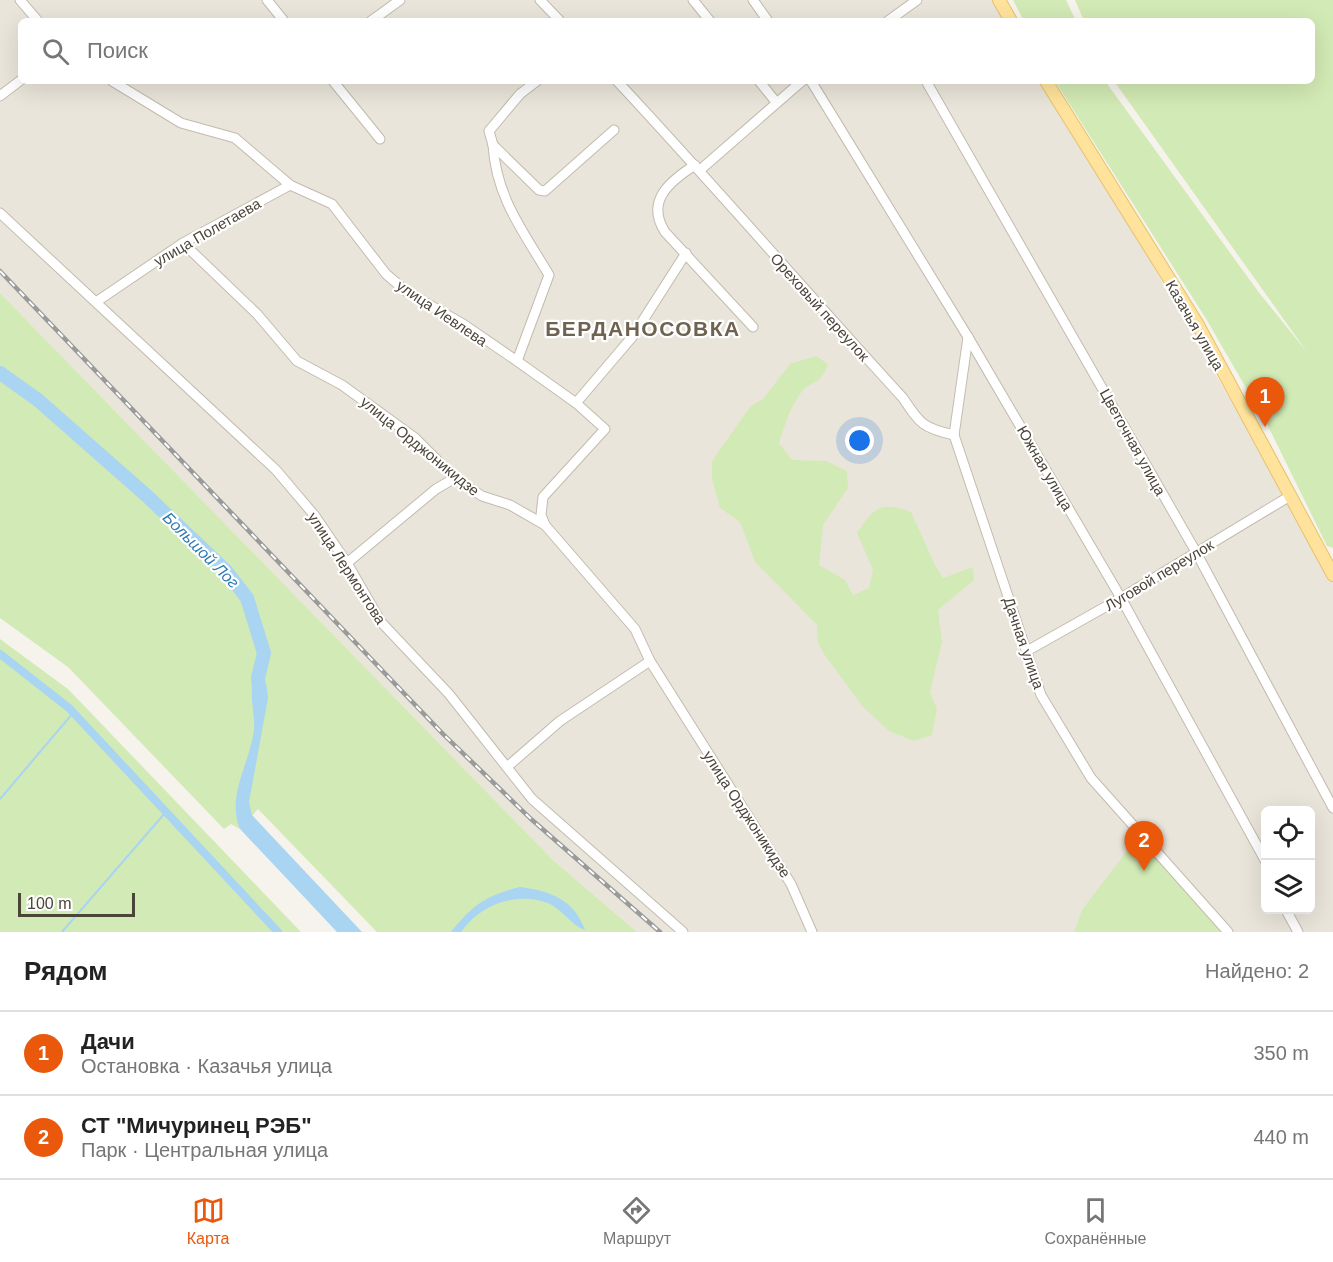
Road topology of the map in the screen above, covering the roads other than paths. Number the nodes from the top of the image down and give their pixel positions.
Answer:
1 (20, 0) edge
2 (267, 0) edge
3 (399, 0) edge
4 (540, 0) edge
5 (693, 0) edge
6 (753, 0) edge
7 (917, 0) edge
8 (999, 0) edge
9 (35, 18) edge
10 (282, 18) edge
11 (375, 18) edge
12 (557, 18) edge
13 (708, 18) edge
14 (766, 18) edge
15 (893, 18) edge
16 (1009, 18) edge
17 (18, 82) edge
18 (117, 84) edge
19 (335, 84) edge
20 (533, 84) edge
21 (620, 84) edge
22 (761, 84) edge
23 (798, 84) edge
24 (813, 84) edge
25 (928, 84) edge
26 (1048, 84) edge
27 (0, 96) edge
28 (776, 102) junction
29 (614, 130) dead end
30 (380, 139) dead end
31 (493, 146) junction
32 (698, 167) junction
33 (290, 185) junction
34 (0, 213) edge
35 (183, 243) junction
36 (686, 253) junction
37 (96, 302) junction
38 (753, 327) dead end
39 (968, 337) junction
40 (517, 361) junction
41 (576, 403) junction
42 (954, 435) junction
43 (455, 478) junction
44 (1290, 496) junction
45 (545, 525) junction
46 (1196, 552) junction
47 (347, 563) junction
48 (1333, 575) edge
49 (1121, 598) junction
50 (1027, 651) junction
51 (650, 661) junction
52 (507, 767) junction
53 (1333, 808) edge
54 (1265, 860) edge
55 (1289, 914) edge
56 (683, 932) edge
57 (812, 932) edge
58 (1228, 932) edge
59 (1298, 932) edge

1 - 9 street
2 - 10 street
3 - 11 street
4 - 12 street
5 - 13 street
6 - 14 street
7 - 15 street
8 - 16 main road
17 - 27 street
18 - 33 street, улица Иевлева
19 - 30 street
20 - 31 street
21 - 32 street, Ореховый переулок
22 - 28 street
23 - 28 street
24 - 39 street, Южная улица
25 - 46 street, Цветочная улица
26 - 44 main road, Казачья улица
28 - 32 street
29 - 31 street
31 - 40 street
32 - 36 street
32 - 42 street, Ореховый переулок
33 - 35 street, улица Полетаева
33 - 40 street, улица Иевлева
34 - 37 street, улица Лермонтова
35 - 37 street, улица Полетаева
35 - 43 street, улица Орджоникидзе
36 - 38 street
36 - 41 street
37 - 47 street, улица Лермонтова
39 - 42 street
39 - 49 street, Южная улица
40 - 41 street, улица Иевлева
41 - 45 street, улица Иевлева
42 - 50 street, Дачная улица
43 - 45 street, улица Орджоникидзе
43 - 47 street
44 - 46 street, Луговой переулок
44 - 48 main road, Казачья улица
45 - 51 street, улица Орджоникидзе
46 - 49 street, Луговой переулок
46 - 53 street, Цветочная улица
47 - 52 street, улица Лермонтова
49 - 50 street, Луговой переулок
49 - 54 street, Южная улица
50 - 58 street, Дачная улица
51 - 52 street
51 - 57 street, улица Орджоникидзе
52 - 56 street, улица Лермонтова
55 - 59 street

